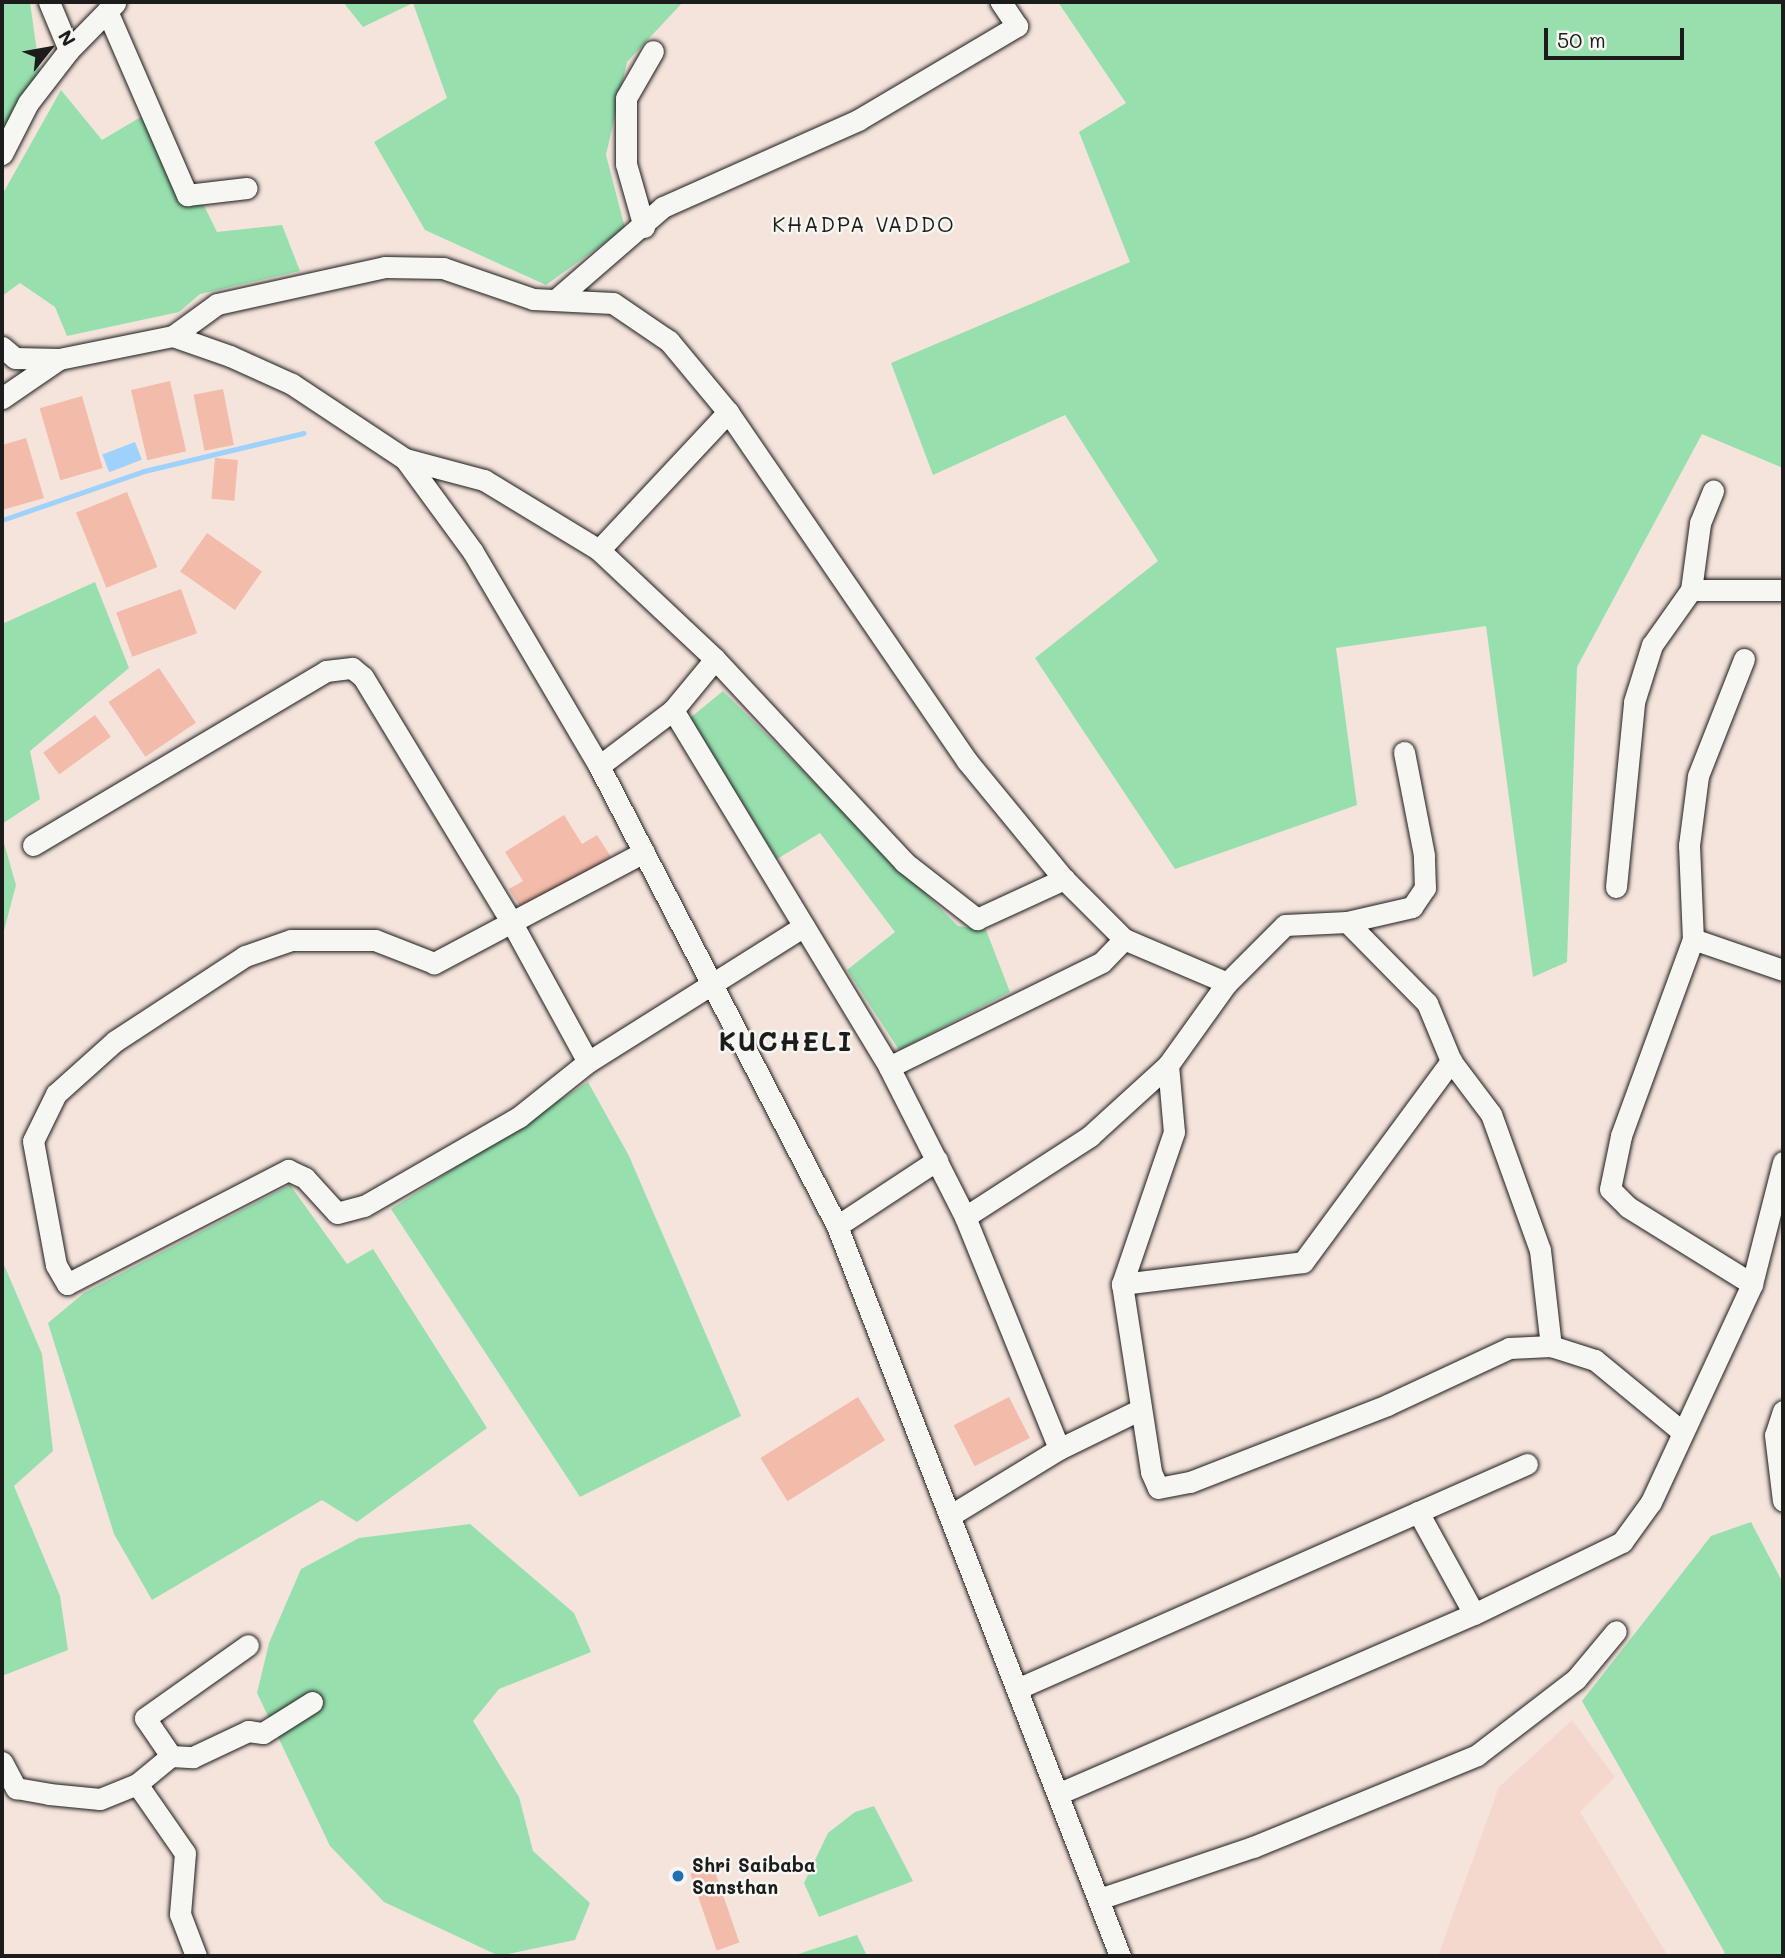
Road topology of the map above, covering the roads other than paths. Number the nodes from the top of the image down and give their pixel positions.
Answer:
1 (49, 2) edge
2 (1001, 2) edge
3 (112, 6) edge
4 (69, 50) junction
5 (653, 51) dead end
6 (2, 153) edge
7 (247, 188) dead end
8 (644, 227) junction
9 (559, 297) junction
10 (173, 335) junction
11 (2, 347) edge
12 (59, 359) junction
13 (2, 398) edge
14 (729, 412) junction
15 (405, 459) junction
16 (1713, 490) dead end
17 (599, 550) junction
18 (1691, 590) junction
19 (1783, 590) edge
20 (715, 659) junction
21 (1744, 659) dead end
22 (673, 710) junction
23 (1404, 752) dead end
24 (599, 766) junction
25 (33, 845) dead end
26 (644, 852) junction
27 (1064, 879) junction
28 (1616, 887) dead end
29 (1347, 922) junction
30 (513, 925) junction
31 (804, 926) junction
32 (1124, 939) junction
33 (1693, 939) junction
34 (1783, 970) edge
35 (1227, 983) junction
36 (712, 987) junction
37 (1451, 1061) junction
38 (588, 1062) junction
39 (1168, 1065) junction
40 (889, 1067) junction
41 (937, 1160) junction
42 (1783, 1161) edge
43 (965, 1217) junction
44 (837, 1226) junction
45 (1122, 1284) junction
46 (1752, 1284) junction
47 (1551, 1346) junction
48 (1141, 1409) junction
49 (1783, 1411) edge
50 (1680, 1430) junction
51 (1059, 1449) junction
52 (1527, 1464) dead end
53 (1780, 1471) edge
54 (1783, 1501) edge
55 (1418, 1512) junction
56 (951, 1515) junction
57 (1474, 1614) junction
58 (1616, 1632) dead end
59 (248, 1645) dead end
60 (1019, 1688) junction
61 (312, 1702) dead end
62 (171, 1756) junction
63 (2, 1762) edge
64 (137, 1784) junction
65 (1060, 1793) junction
66 (1099, 1899) junction
67 (196, 1956) edge
68 (1119, 1956) edge

1 - 4 street
2 - 8 street
3 - 4 street
3 - 7 street
4 - 6 street
5 - 8 street
8 - 9 street
9 - 10 street
9 - 14 street
10 - 12 street
10 - 15 street
11 - 12 street
12 - 13 street
14 - 17 street
14 - 27 street
15 - 17 street
15 - 24 street
16 - 18 street
17 - 20 street
18 - 19 street
18 - 28 street
20 - 22 street
20 - 27 street
21 - 33 street
22 - 24 street
22 - 31 street
23 - 29 street
24 - 26 street
25 - 30 street
26 - 30 street
26 - 36 street
27 - 32 street
29 - 35 street
29 - 37 street
30 - 38 street
30 - 38 street
31 - 36 street
31 - 40 street
32 - 35 street
32 - 40 street
33 - 34 street
33 - 46 street
35 - 39 street
36 - 38 street
36 - 44 street
37 - 45 street
37 - 47 street
39 - 43 street
39 - 45 street
40 - 41 street
41 - 43 street
41 - 44 street
42 - 46 street
43 - 51 street
44 - 56 street
45 - 48 street
46 - 50 street
47 - 48 street
47 - 50 street
48 - 51 street
49 - 53 street
50 - 57 street
51 - 56 street
52 - 55 street
53 - 54 street
55 - 57 street
55 - 60 street
56 - 60 street
57 - 65 street
58 - 66 street
59 - 62 street
60 - 65 street
61 - 62 street
62 - 64 street
63 - 64 street
64 - 67 street
65 - 66 street
66 - 68 street

